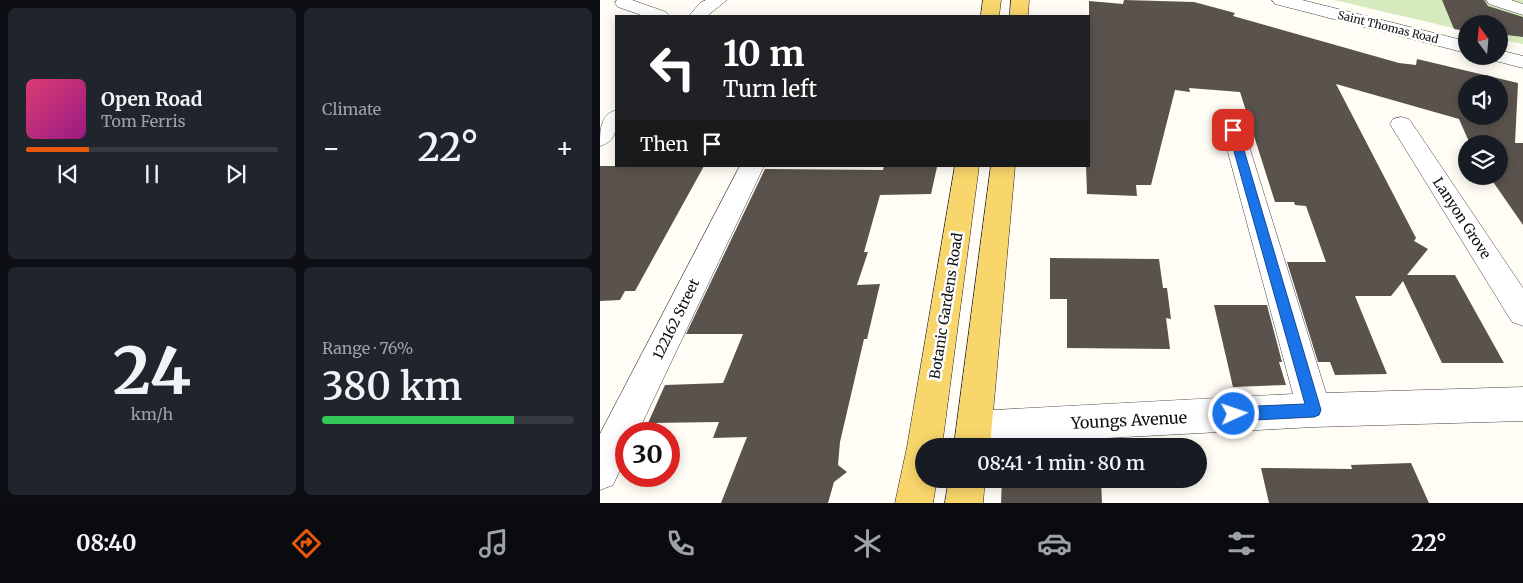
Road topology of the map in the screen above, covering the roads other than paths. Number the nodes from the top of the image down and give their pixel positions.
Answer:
1 (718, 0) edge
2 (992, 0) edge
3 (1020, 0) edge
4 (1281, 0) edge
5 (1495, 0) edge
6 (624, 3) dead end
7 (1523, 10) edge
8 (657, 15) edge
9 (699, 15) edge
10 (990, 15) edge
11 (1019, 15) edge
12 (1458, 45) edge
13 (1508, 58) edge
14 (1523, 62) edge
15 (615, 118) edge
16 (1401, 124) dead end
17 (1233, 130) dead end
18 (600, 138) edge
19 (752, 167) edge
20 (967, 167) edge
21 (1002, 167) edge
22 (1523, 313) edge
23 (1523, 404) edge
24 (1314, 410) junction
25 (974, 437) edge
26 (925, 438) edge
27 (600, 472) edge
28 (917, 488) edge
29 (966, 488) edge
30 (914, 503) edge
31 (964, 503) edge

1 - 9 street
2 - 10 main road
3 - 11 main road
4 - 12 street, Saint Thomas Road
5 - 7 street
6 - 8 street
13 - 14 street
15 - 18 street
16 - 22 street, Lanyon Grove
17 - 24 street
19 - 27 street, 122162 Street
20 - 26 main road, Botanic Gardens Road
21 - 25 main road
23 - 24 street, Youngs Avenue
24 - 25 street, Youngs Avenue
28 - 30 main road, Botanic Gardens Road
29 - 31 main road

